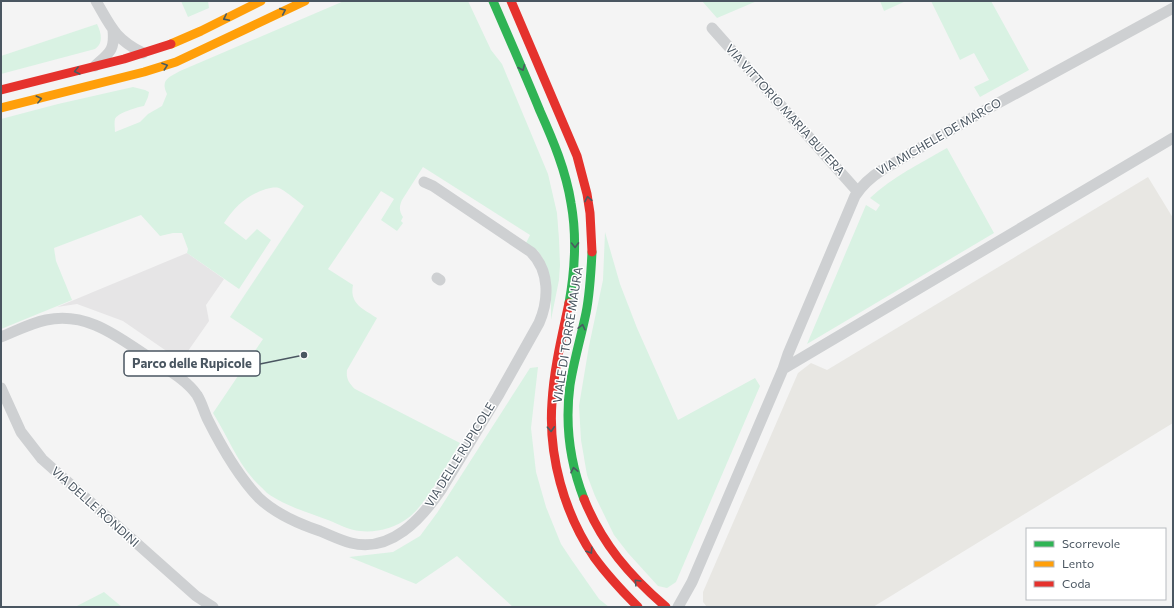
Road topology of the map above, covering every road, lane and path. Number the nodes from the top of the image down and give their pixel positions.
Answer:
1 (96, 1) edge
2 (261, 1) edge
3 (305, 1) edge
4 (485, 1) edge
5 (493, 1) edge
6 (511, 1) edge
7 (1173, 8) edge
8 (712, 28) dead end
9 (113, 30) junction
10 (507, 33) junction
11 (143, 53) junction
12 (94, 67) junction
13 (1, 90) edge
14 (1, 108) edge
15 (1173, 138) edge
16 (424, 182) dead end
17 (858, 192) junction
18 (1, 337) edge
19 (783, 369) junction
20 (1, 388) edge
21 (213, 607) edge
22 (638, 607) edge
23 (666, 607) edge
24 (678, 607) edge

1 - 9 street
2 -> 11 street
14 -> 3 street
4 - 10 street
5 - 10 street, VIALE DI TORRE MAURA
23 -> 6 street, VIALE DI TORRE MAURA
7 - 17 street, VIA MICHELE DE MARCO
8 - 17 street, VIA VITTORIO MARIA BUTERA
9 - 11 street
9 - 12 street
10 -> 22 street, VIALE DI TORRE MAURA
11 - 12 street
12 -> 13 street
15 - 19 street
16 - 18 street, VIA DELLE RUPICOLE
17 - 19 street, VIA MICHELE DE MARCO
19 - 24 street, VIA MICHELE DE MARCO
20 - 21 street, VIA DELLE RONDINI

